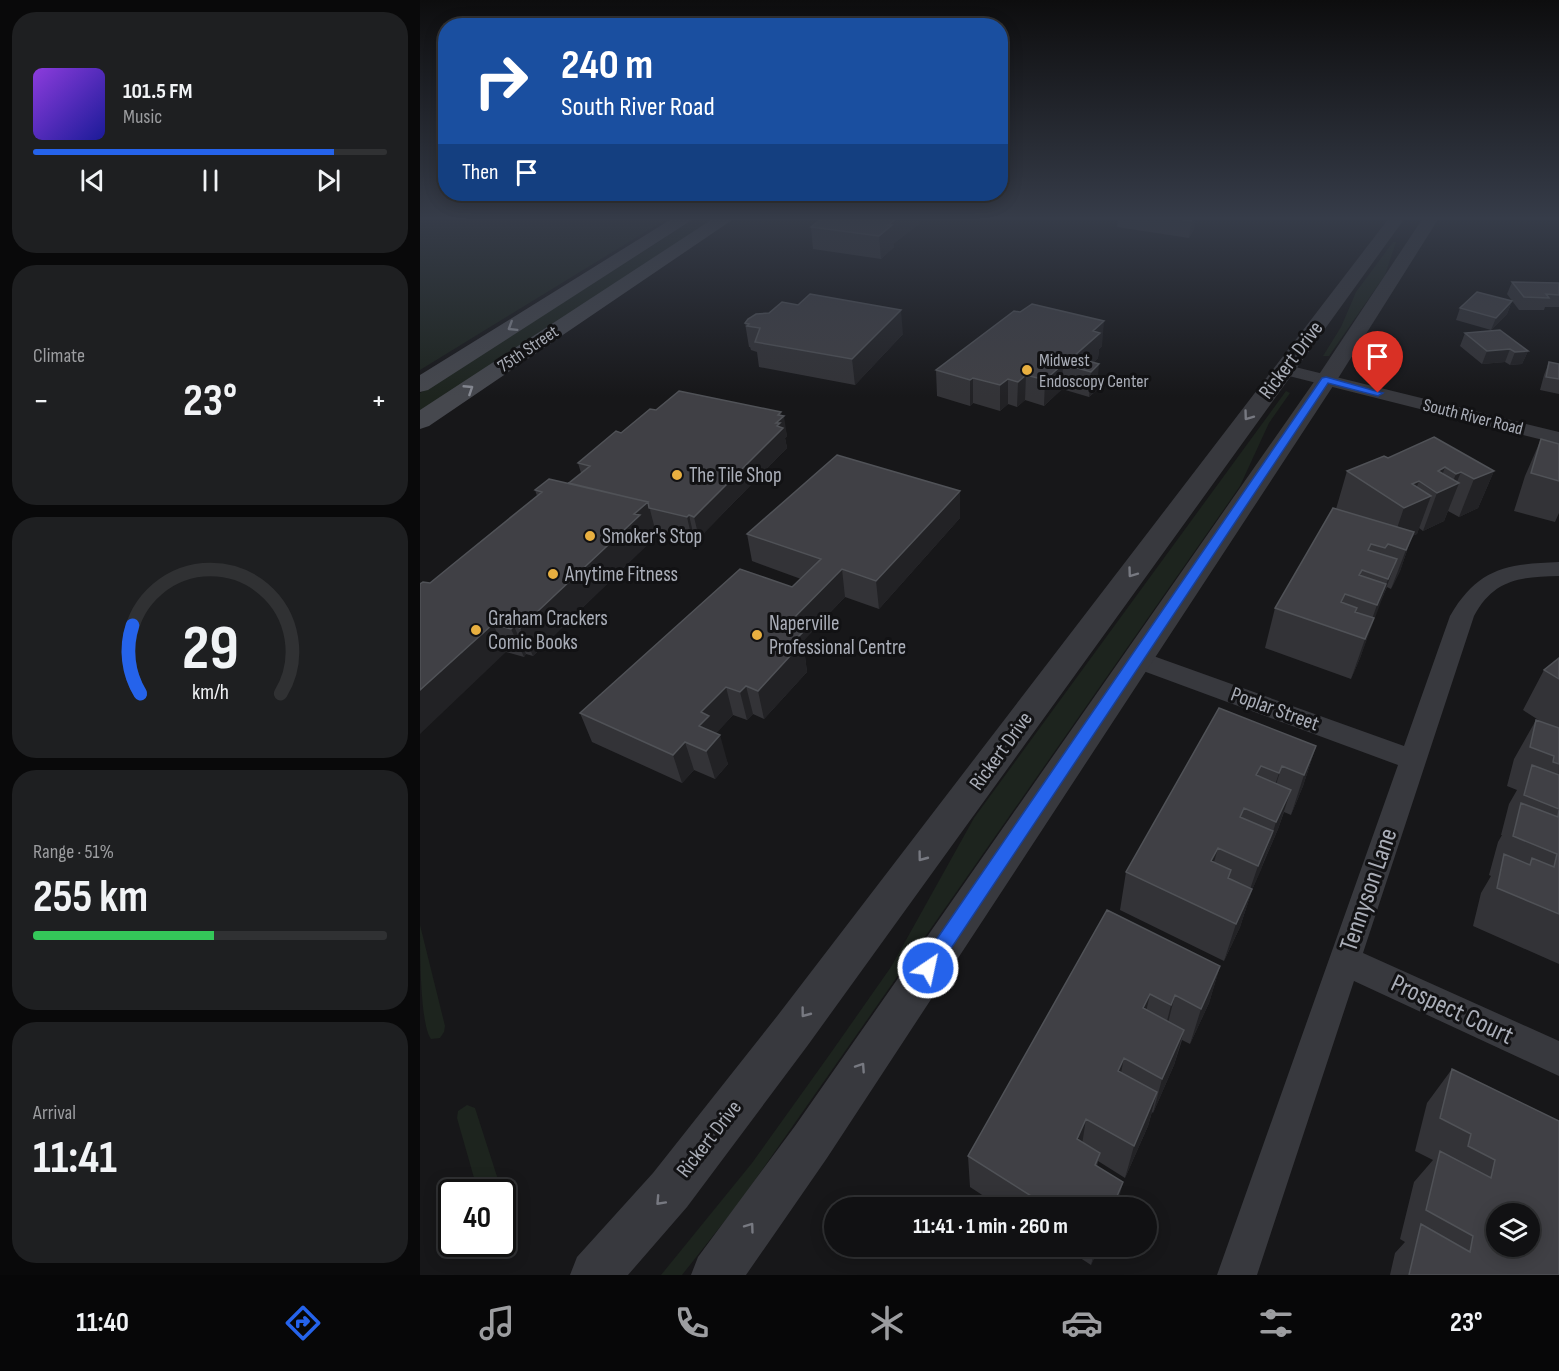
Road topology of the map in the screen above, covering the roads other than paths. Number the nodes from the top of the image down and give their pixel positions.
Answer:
1 (591, 278) edge
2 (636, 278) edge
3 (1351, 278) edge
4 (1392, 278) edge
5 (1283, 369) junction
6 (1326, 380) junction
7 (420, 385) edge
8 (420, 421) edge
9 (1559, 438) edge
10 (1559, 569) edge
11 (1136, 659) junction
12 (1413, 760) junction
13 (1345, 961) junction
14 (1559, 1059) edge
15 (595, 1275) edge
16 (716, 1275) edge
17 (1237, 1275) edge

1 -> 7 main road, 75th Street
8 -> 2 main road, 75th Street
3 - 5 street, Rickert Drive
4 - 6 street, Rickert Drive
5 - 6 street, South River Road
5 -> 15 street, Rickert Drive
6 - 9 street, South River Road
6 - 11 street, Rickert Drive
10 - 12 street, Tennyson Lane
11 - 12 street, Poplar Street
16 -> 11 street, Rickert Drive
12 - 13 street, Tennyson Lane
13 - 14 street, Prospect Court
13 - 17 street, Tennyson Lane

